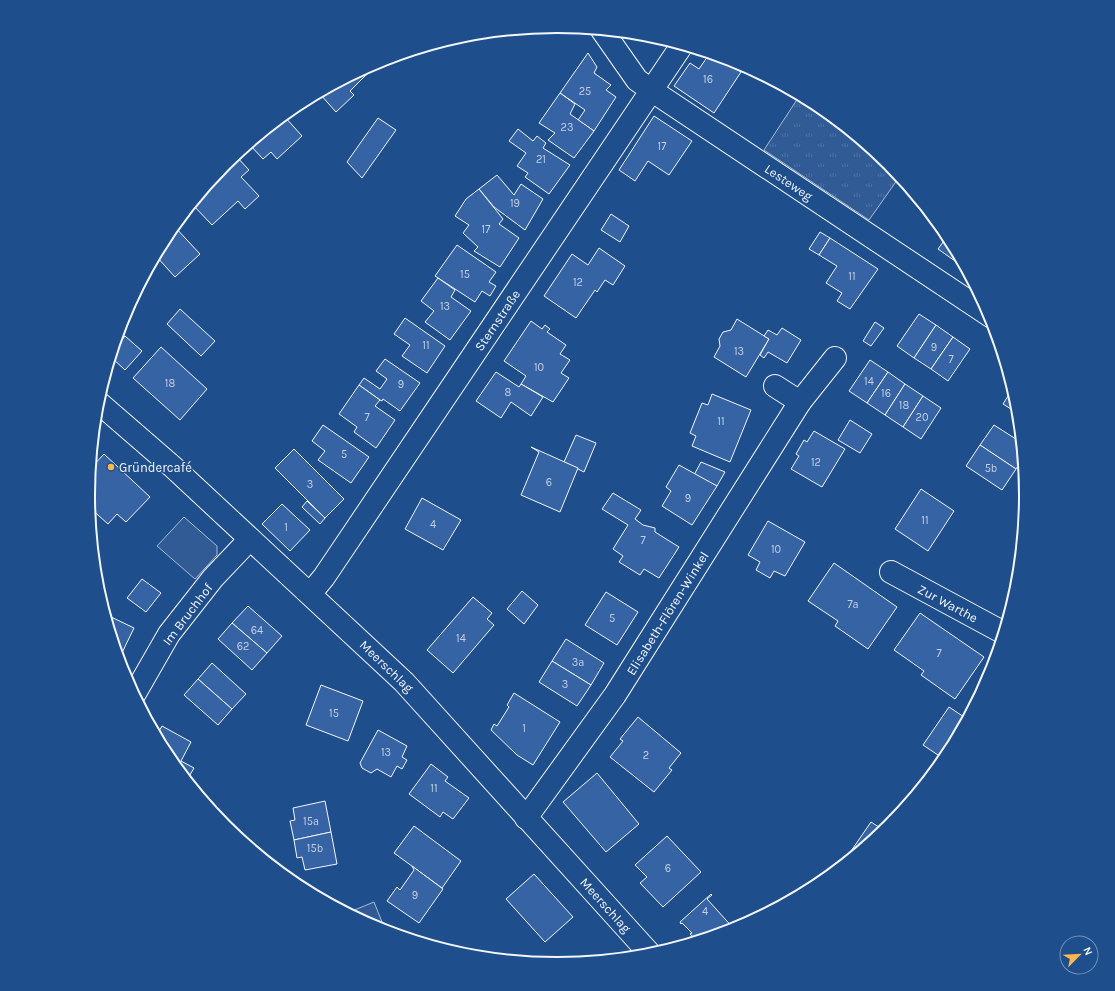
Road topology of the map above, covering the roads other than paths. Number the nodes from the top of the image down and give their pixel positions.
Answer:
1 (606, 36) edge
2 (679, 50) edge
3 (651, 90) junction
4 (981, 309) edge
5 (835, 358) dead end
6 (775, 386) dead end
7 (800, 402) junction
8 (104, 407) edge
9 (250, 539) junction
10 (891, 572) dead end
11 (310, 594) junction
12 (999, 630) edge
13 (138, 689) edge
14 (526, 818) junction
15 (646, 949) edge

1 - 3 street, Lesteweg
2 - 3 street, Sternstraße
3 - 4 street, Lesteweg
3 - 11 street, Sternstraße
5 - 7 street, Elisabeth-Flören-Winkel
6 - 7 street
7 - 14 street, Elisabeth-Flören-Winkel
8 - 9 street, Meerschlag
9 - 11 street, Meerschlag
9 - 13 street, Im Bruchhof
10 - 12 street, Zur Warthe
11 - 14 street, Meerschlag
14 - 15 street, Meerschlag

